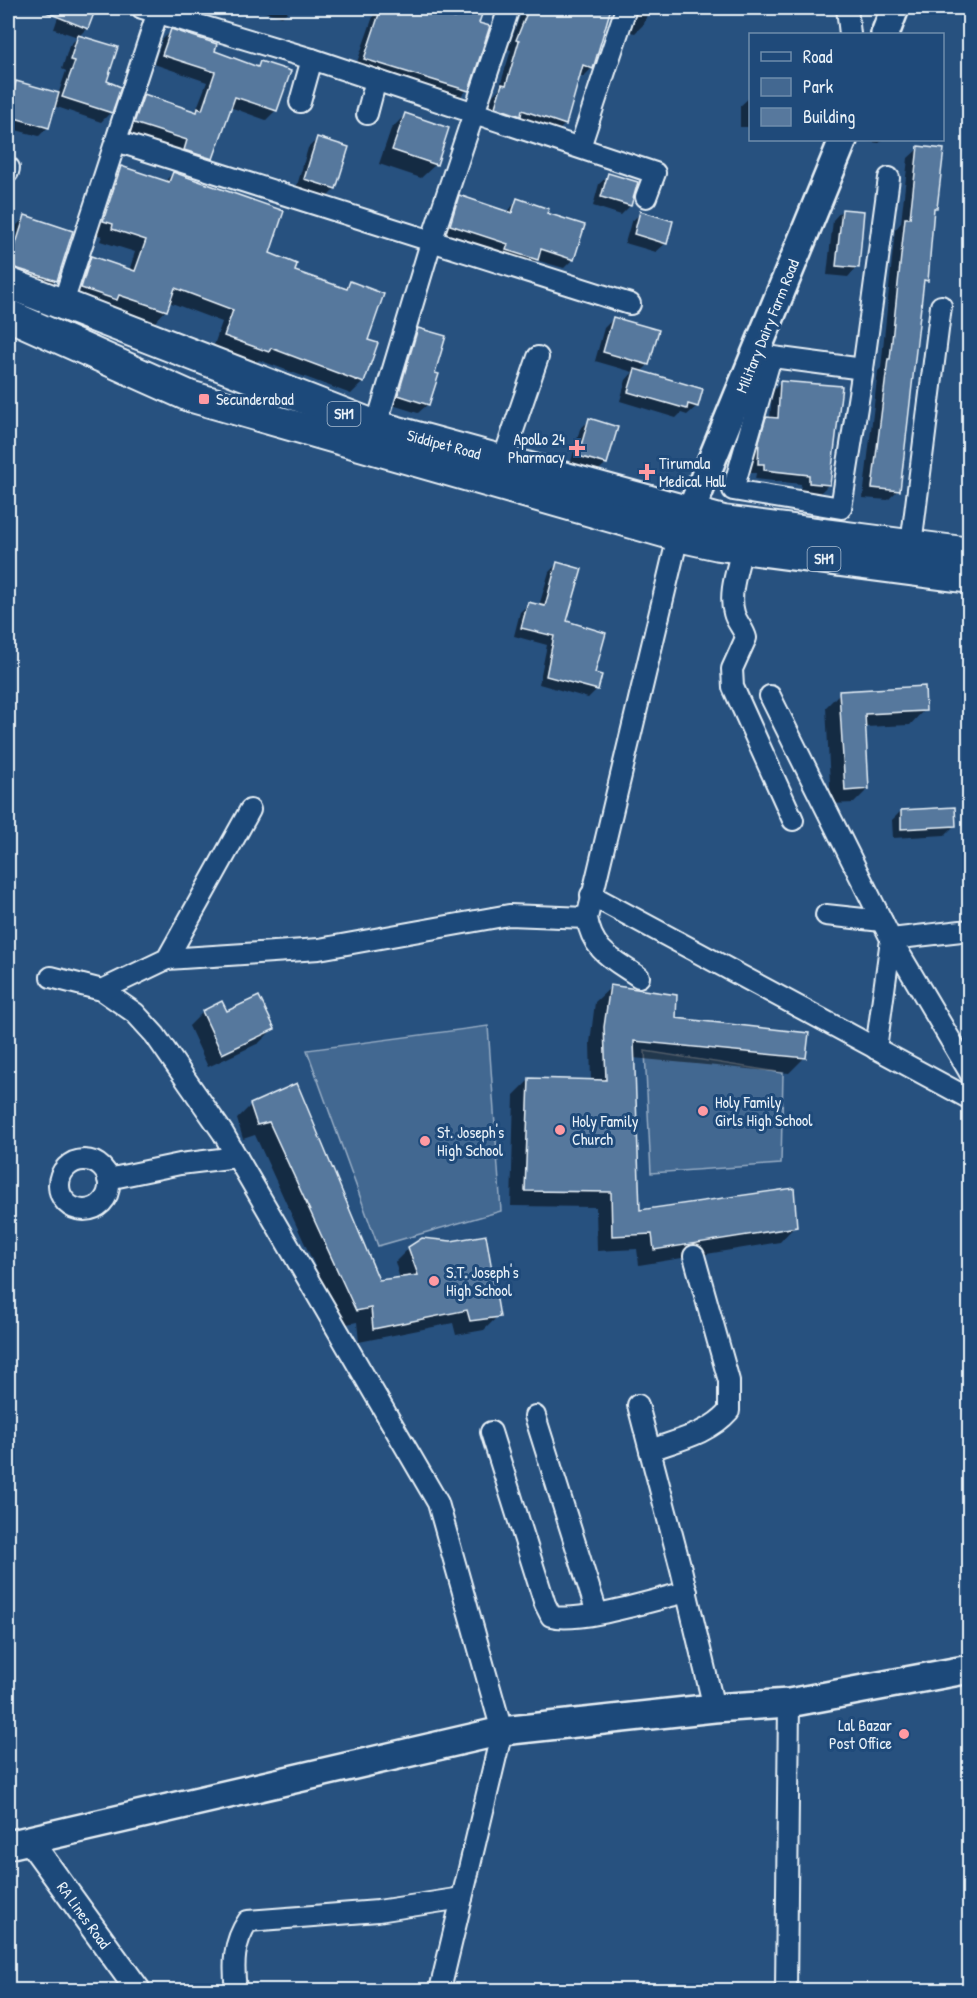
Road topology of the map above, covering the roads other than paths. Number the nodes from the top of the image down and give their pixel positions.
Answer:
1 (509, 8) edge
2 (626, 8) edge
3 (847, 8) edge
4 (895, 8) edge
5 (152, 9) edge
6 (850, 33) edge
7 (885, 33) edge
8 (312, 59) junction
9 (376, 80) junction
10 (300, 102) dead end
11 (476, 113) junction
12 (367, 114) dead end
13 (116, 141) junction
14 (843, 141) edge
15 (580, 147) junction
16 (889, 178) dead end
17 (646, 197) dead end
18 (432, 239) junction
19 (8, 283) edge
20 (630, 304) dead end
21 (62, 306) junction
22 (941, 306) dead end
23 (8, 315) edge
24 (763, 356) junction
25 (538, 357) dead end
26 (863, 369) junction
27 (376, 426) junction
28 (503, 460) junction
29 (684, 524) junction
30 (911, 545) junction
31 (742, 548) junction
32 (969, 553) edge
33 (969, 578) edge
34 (770, 696) dead end
35 (250, 810) dead end
36 (793, 820) dead end
37 (591, 895) junction
38 (825, 915) dead end
39 (587, 918) junction
40 (882, 921) junction
41 (969, 930) edge
42 (891, 939) junction
43 (167, 959) junction
44 (51, 977) dead end
45 (639, 977) dead end
46 (102, 990) junction
47 (876, 1049) junction
48 (969, 1073) edge
49 (969, 1099) edge
50 (237, 1157) junction
51 (108, 1179) dead end
52 (694, 1256) dead end
53 (638, 1406) dead end
54 (536, 1416) dead end
55 (491, 1432) dead end
56 (650, 1450) junction
57 (687, 1592) junction
58 (597, 1613) junction
59 (969, 1669) edge
60 (789, 1703) junction
61 (714, 1708) junction
62 (502, 1731) junction
63 (19, 1843) edge
64 (462, 1898) junction
65 (121, 1979) edge
66 (138, 1990) edge
67 (236, 1990) edge
68 (440, 1990) edge
69 (786, 1990) edge

1 - 11 street
2 - 15 street
3 - 6 street
4 - 7 main road
5 - 8 street
5 - 13 street
8 - 9 street
8 - 10 street
9 - 11 street
9 - 12 street
11 - 15 street
11 - 18 street
13 - 18 street
13 - 21 street
14 - 24 main road, Military Dairy Farm Road
15 - 17 street
16 - 26 street
18 - 20 street
18 - 27 street
19 - 21 main road, Siddipet Road / SH1
21 - 27 main road, Siddipet Road / SH1
22 - 30 street
23 - 29 main road, Siddipet Road / SH1
24 - 26 street
24 - 26 street
24 - 29 main road, Military Dairy Farm Road
25 - 28 street
27 - 28 main road, Siddipet Road / SH1
28 - 29 main road, Siddipet Road / SH1
29 - 30 main road, Siddipet Road / SH1
29 - 31 main road, Siddipet Road / SH1
29 - 37 street
30 - 32 main road, Siddipet Road / SH1
31 - 33 main road, Siddipet Road / SH1
31 - 36 street
34 - 40 street
35 - 43 street
37 - 39 street
37 - 47 street
38 - 40 street
39 - 43 street
39 - 45 street
40 - 42 street
41 - 42 street
42 - 47 street
42 - 48 street
43 - 46 street
44 - 46 street
46 - 50 street
47 - 49 street
50 - 51 street
50 - 62 street
52 - 56 street
53 - 56 street
54 - 58 street
55 - 58 street
56 - 57 street
57 - 58 street
57 - 61 street
59 - 60 main road
60 - 61 main road
60 - 69 street
61 - 62 main road
62 - 63 main road
62 - 64 street
63 - 65 street, RA Lines Road
64 - 67 street
64 - 68 street
65 - 66 street, RA Lines Road

